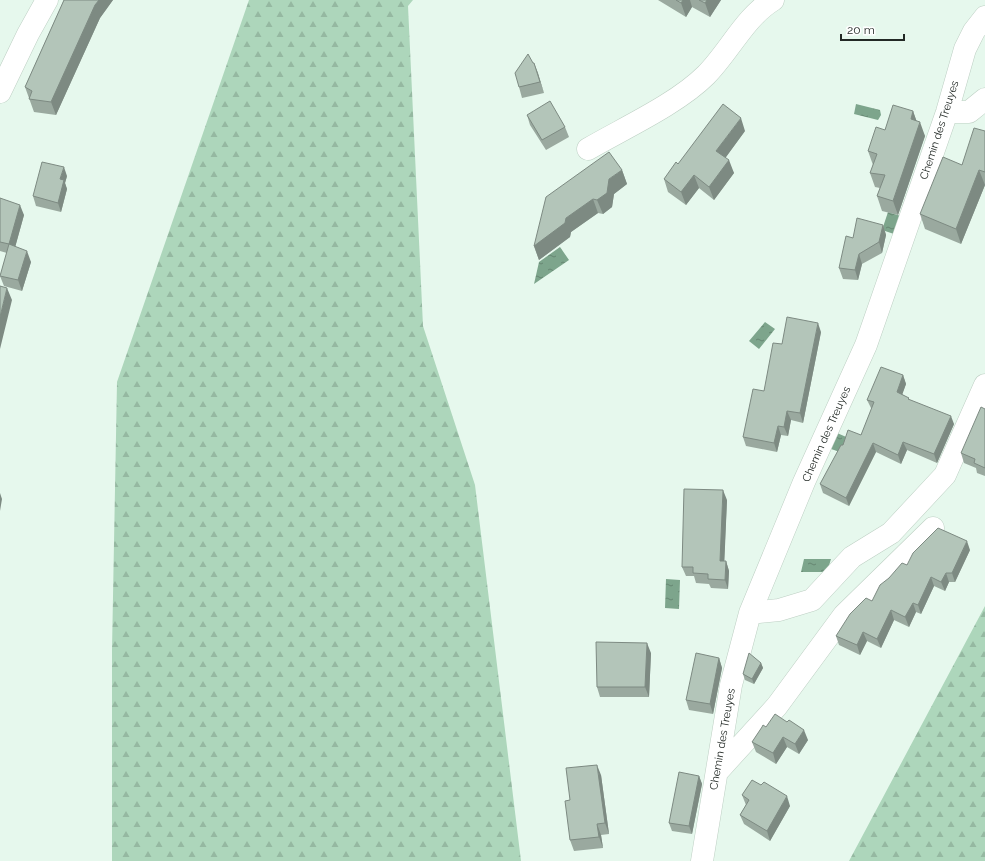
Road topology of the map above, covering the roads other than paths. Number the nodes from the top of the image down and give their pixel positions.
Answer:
1 (47, 0) edge
2 (773, 0) edge
3 (985, 17) edge
4 (0, 92) edge
5 (985, 99) edge
6 (947, 112) junction
7 (588, 149) dead end
8 (985, 385) edge
9 (933, 528) dead end
10 (750, 613) junction
11 (717, 772) junction
12 (702, 861) edge

1 - 4 street
2 - 7 street
3 - 6 street, Chemin des Treuyes
5 - 6 street
6 - 10 street, Chemin des Treuyes
8 - 10 street
9 - 11 street
10 - 11 street, Chemin des Treuyes
11 - 12 street, Chemin des Treuyes

